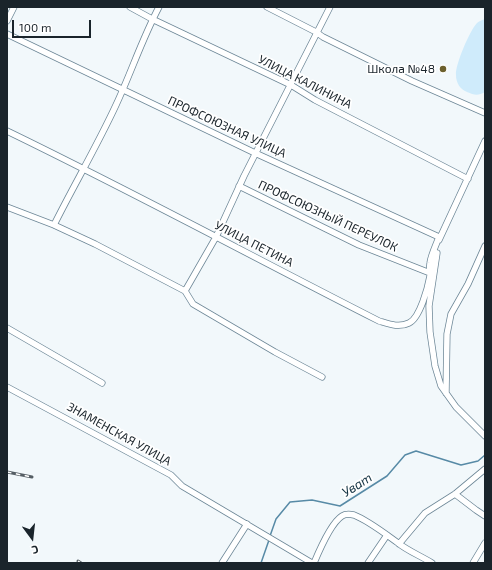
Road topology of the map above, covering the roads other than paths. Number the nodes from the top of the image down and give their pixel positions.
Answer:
1 (14, 7) edge
2 (130, 7) edge
3 (159, 7) edge
4 (267, 7) edge
5 (330, 7) edge
6 (152, 19) junction
7 (7, 21) edge
8 (316, 32) junction
9 (7, 34) edge
10 (291, 85) junction
11 (123, 90) junction
12 (485, 113) edge
13 (7, 132) edge
14 (485, 141) edge
15 (255, 153) junction
16 (85, 169) junction
17 (468, 179) junction
18 (239, 186) junction
19 (7, 207) edge
20 (54, 225) junction
21 (216, 237) junction
22 (439, 237) junction
23 (485, 246) edge
24 (430, 274) junction
25 (186, 291) junction
26 (7, 328) edge
27 (322, 377) dead end
28 (102, 383) dead end
29 (7, 387) edge
30 (446, 393) junction
31 (485, 436) edge
32 (485, 469) edge
33 (456, 494) junction
34 (485, 516) edge
35 (247, 524) junction
36 (387, 535) junction
37 (485, 543) edge
38 (399, 544) junction
39 (222, 563) edge
40 (313, 563) edge
41 (368, 563) edge
42 (432, 563) edge
43 (474, 563) edge

1 - 7 street
2 - 6 street, УЛИЦА КАЛИНИНА
3 - 6 street
4 - 8 street
5 - 8 street
6 - 10 street, УЛИЦА КАЛИНИНА
6 - 11 street
8 - 10 street
8 - 12 street
9 - 11 street, ПРОФСОЮЗНАЯ УЛИЦА
10 - 15 street
10 - 17 street, УЛИЦА КАЛИНИНА
11 - 15 street, ПРОФСОЮЗНАЯ УЛИЦА
11 - 16 street
13 - 16 street, УЛИЦА ПЕТИНА
14 - 17 street
15 - 18 street
15 - 22 street, ПРОФСОЮЗНАЯ УЛИЦА
16 - 20 street
16 - 21 street, УЛИЦА ПЕТИНА
17 - 22 street
18 - 21 street
18 - 24 street, ПРОФСОЮЗНЫЙ ПЕРЕУЛОК
19 - 20 street
20 - 25 street
21 - 24 street, УЛИЦА ПЕТИНА
21 - 25 street
22 - 24 street, УЛИЦА ПЕТИНА
22 - 30 street
23 - 30 street
25 - 27 street
26 - 28 street
29 - 35 street, ЗНАМЕНСКАЯ УЛИЦА
30 - 31 street
32 - 33 street
33 - 34 street
33 - 38 street
35 - 39 street
35 - 40 street, ЗНАМЕНСКАЯ УЛИЦА
36 - 38 street
36 - 40 street
36 - 41 street
37 - 43 street
38 - 42 street

